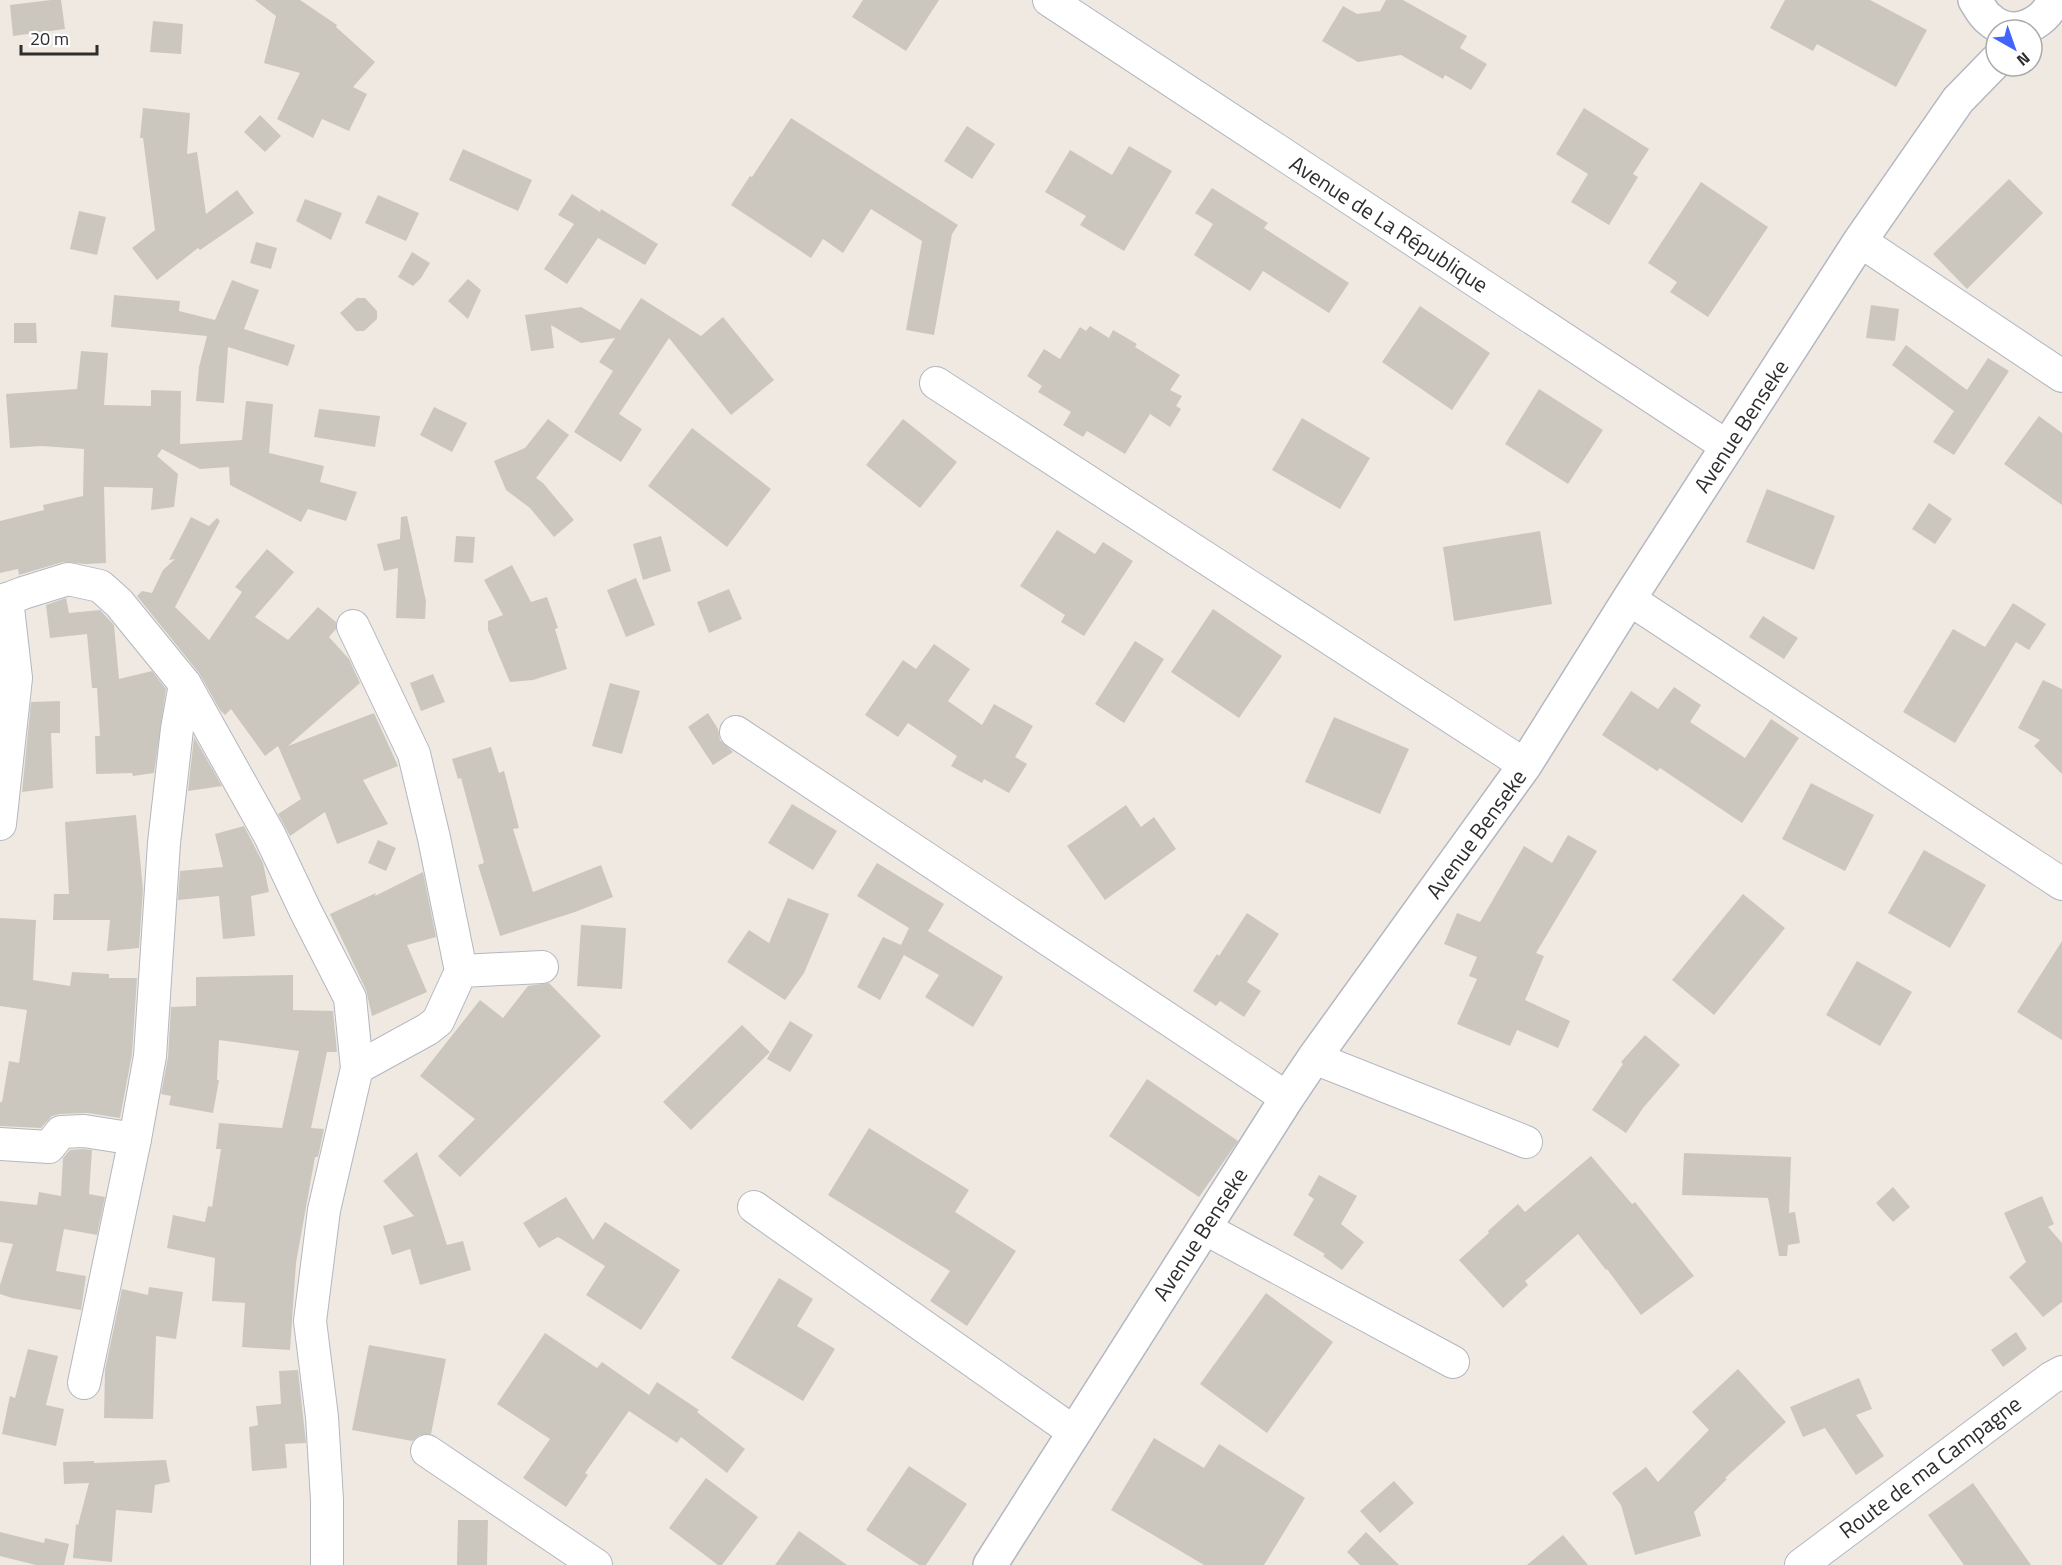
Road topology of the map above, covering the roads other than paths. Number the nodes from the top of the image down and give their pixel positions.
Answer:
1 (1060, 3) edge
2 (1982, 9) edge
3 (2044, 13) edge
4 (1984, 73) edge
5 (1958, 100) junction
6 (1860, 241) junction
7 (2062, 376) edge
8 (936, 383) dead end
9 (1728, 447) junction
10 (1629, 599) junction
11 (4, 601) edge
12 (353, 626) dead end
13 (185, 684) junction
14 (736, 732) dead end
15 (1525, 765) junction
16 (0, 824) edge
17 (2062, 884) edge
18 (542, 967) dead end
19 (461, 971) junction
20 (1314, 1058) junction
21 (357, 1068) junction
22 (1287, 1098) junction
23 (135, 1139) junction
24 (1526, 1142) dead end
25 (0, 1144) edge
26 (754, 1207) dead end
27 (1204, 1228) junction
28 (1453, 1362) dead end
29 (2058, 1370) edge
30 (84, 1383) dead end
31 (1074, 1432) junction
32 (428, 1451) dead end
33 (1814, 1560) edge
34 (327, 1565) edge
35 (596, 1565) edge
36 (990, 1565) edge

1 - 9 street, Avenue de La République
2 - 3 street
2 - 5 street
4 - 5 street
5 - 6 street, Avenue Benseke
6 - 7 street
6 - 9 street, Avenue Benseke
8 - 15 street
9 - 10 street, Avenue Benseke
10 - 15 street, Avenue Benseke
10 - 17 street
11 - 13 street
11 - 16 street
12 - 19 street
13 - 21 street
13 - 23 street
14 - 22 street
15 - 20 street, Avenue Benseke
18 - 19 street
19 - 21 street
20 - 22 street, Avenue Benseke
20 - 24 street
21 - 34 street
22 - 27 street, Avenue Benseke
23 - 25 street
23 - 30 street
26 - 31 street
27 - 28 street
27 - 31 street, Avenue Benseke
29 - 33 street, Route de ma Campagne
31 - 36 street, Avenue Benseke
32 - 35 street

